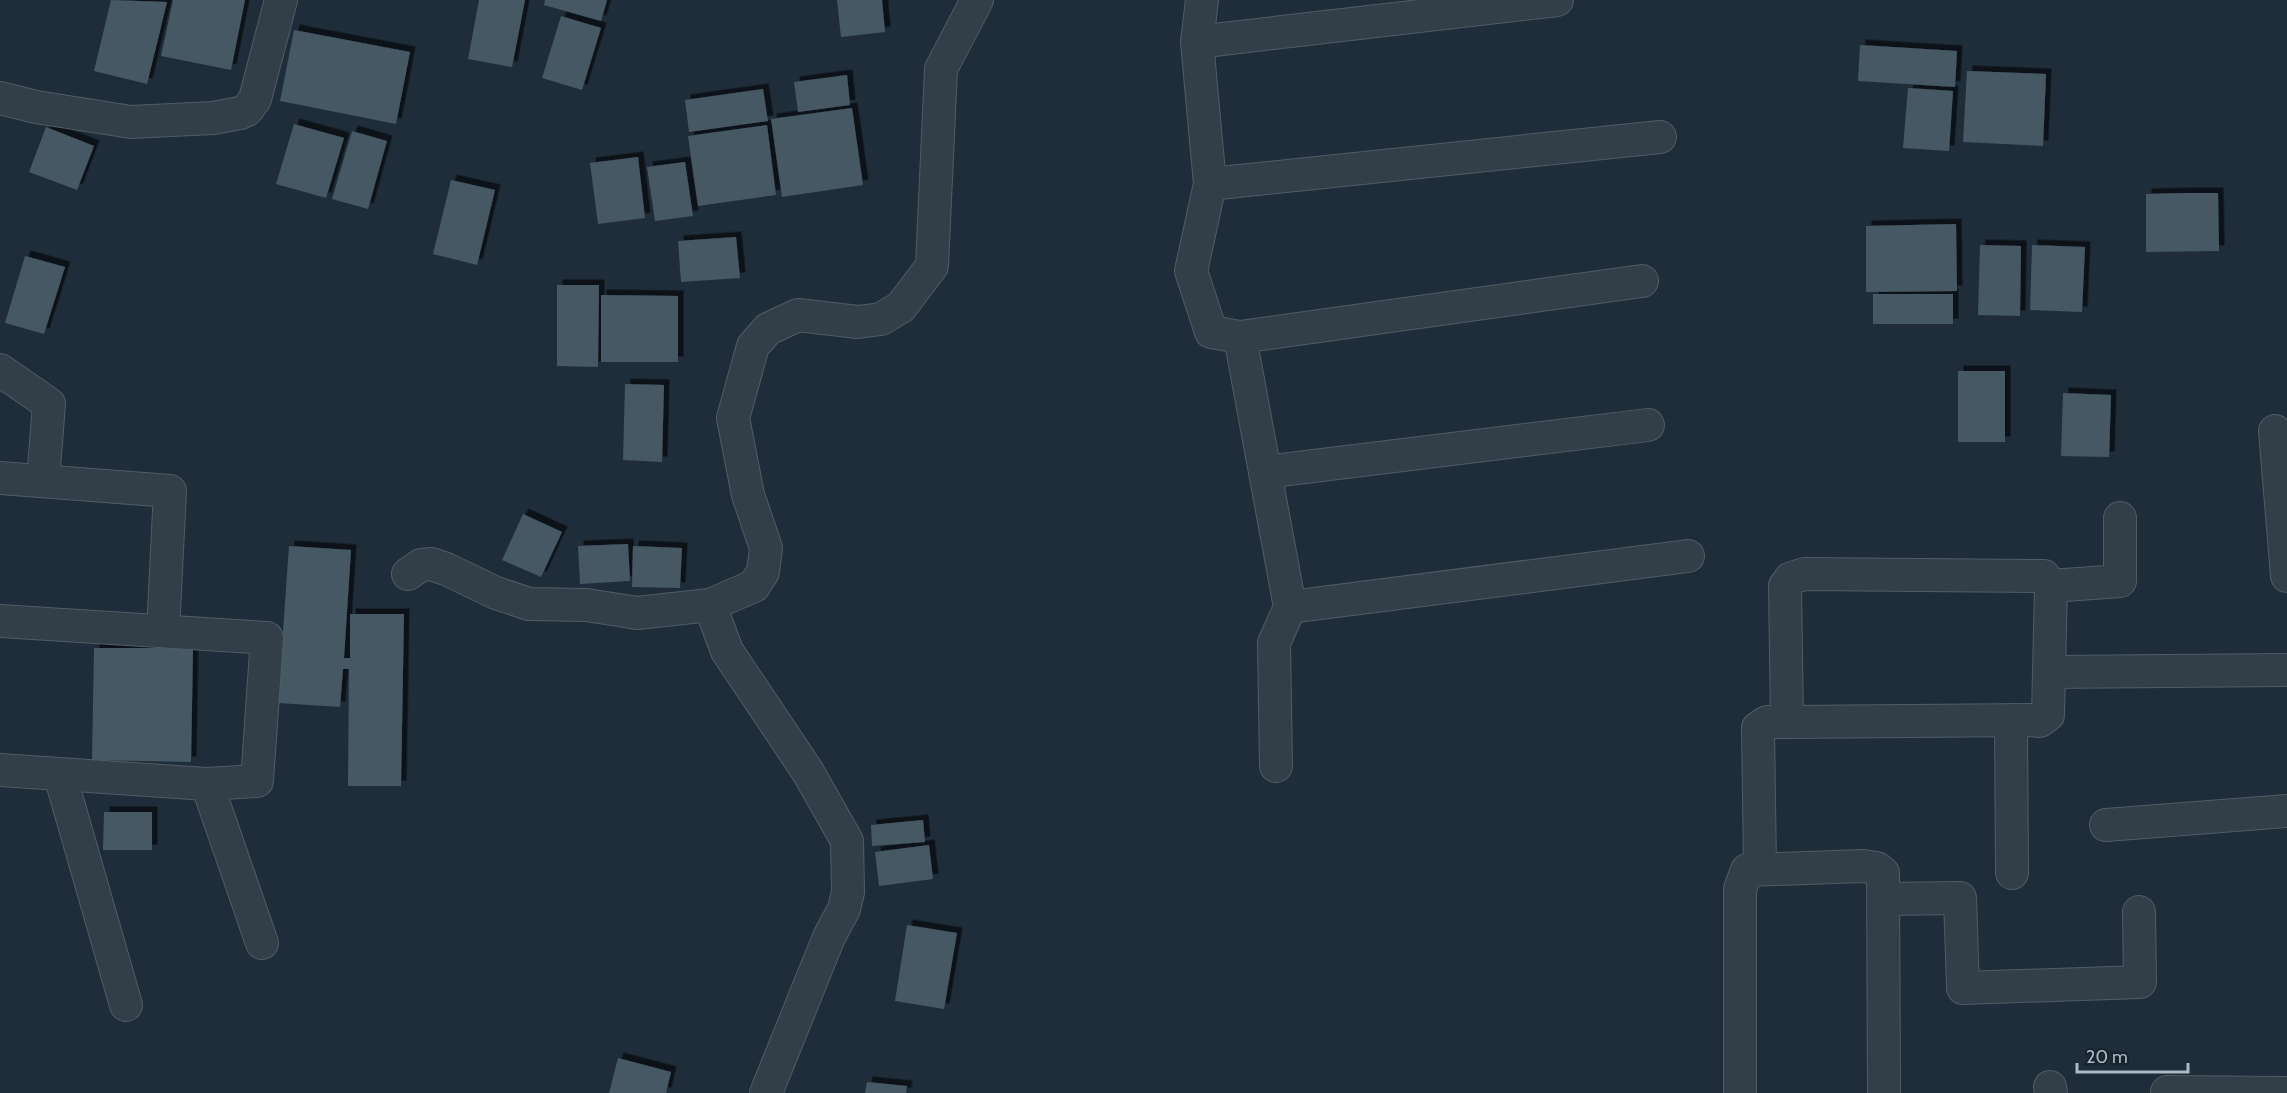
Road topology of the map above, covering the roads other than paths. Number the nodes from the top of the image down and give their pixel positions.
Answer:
1 (281, 0) edge
2 (976, 0) edge
3 (1202, 0) edge
4 (1557, 0) edge
5 (1197, 42) junction
6 (0, 98) edge
7 (1660, 136) dead end
8 (1210, 184) junction
9 (1642, 281) dead end
10 (1240, 337) junction
11 (0, 370) edge
12 (1648, 425) dead end
13 (2275, 431) dead end
14 (1265, 472) junction
15 (0, 478) edge
16 (43, 481) junction
17 (2121, 518) dead end
18 (1688, 556) dead end
19 (408, 574) dead end
20 (2287, 576) edge
21 (2051, 586) junction
22 (710, 605) junction
23 (1290, 607) junction
24 (0, 621) edge
25 (163, 631) junction
26 (2287, 670) edge
27 (2049, 672) junction
28 (2011, 720) junction
29 (1787, 722) junction
30 (1276, 766) dead end
31 (0, 770) edge
32 (60, 775) junction
33 (207, 784) junction
34 (2287, 811) edge
35 (2106, 825) dead end
36 (1760, 869) junction
37 (2012, 873) dead end
38 (1884, 899) junction
39 (2139, 912) dead end
40 (262, 943) dead end
41 (126, 1005) dead end
42 (2167, 1092) edge
43 (766, 1093) edge
44 (1740, 1093) edge
45 (1884, 1093) edge
46 (2287, 1093) edge

1 - 6 street
2 - 22 street
3 - 5 street
4 - 5 street
5 - 8 street
7 - 8 street
8 - 10 street
9 - 10 street
10 - 14 street
11 - 16 street
12 - 14 street
13 - 20 street
14 - 23 street
15 - 16 street
16 - 25 street
17 - 21 street
18 - 23 street
19 - 22 street
21 - 27 street
21 - 29 street
22 - 43 street
23 - 30 street
24 - 25 street
25 - 33 street
26 - 27 street
27 - 28 street
28 - 29 street
28 - 37 street
29 - 36 street
31 - 32 street
32 - 33 street
32 - 41 street
33 - 40 street
34 - 35 street
36 - 38 street
36 - 44 street
38 - 39 street
38 - 45 street
42 - 46 street

